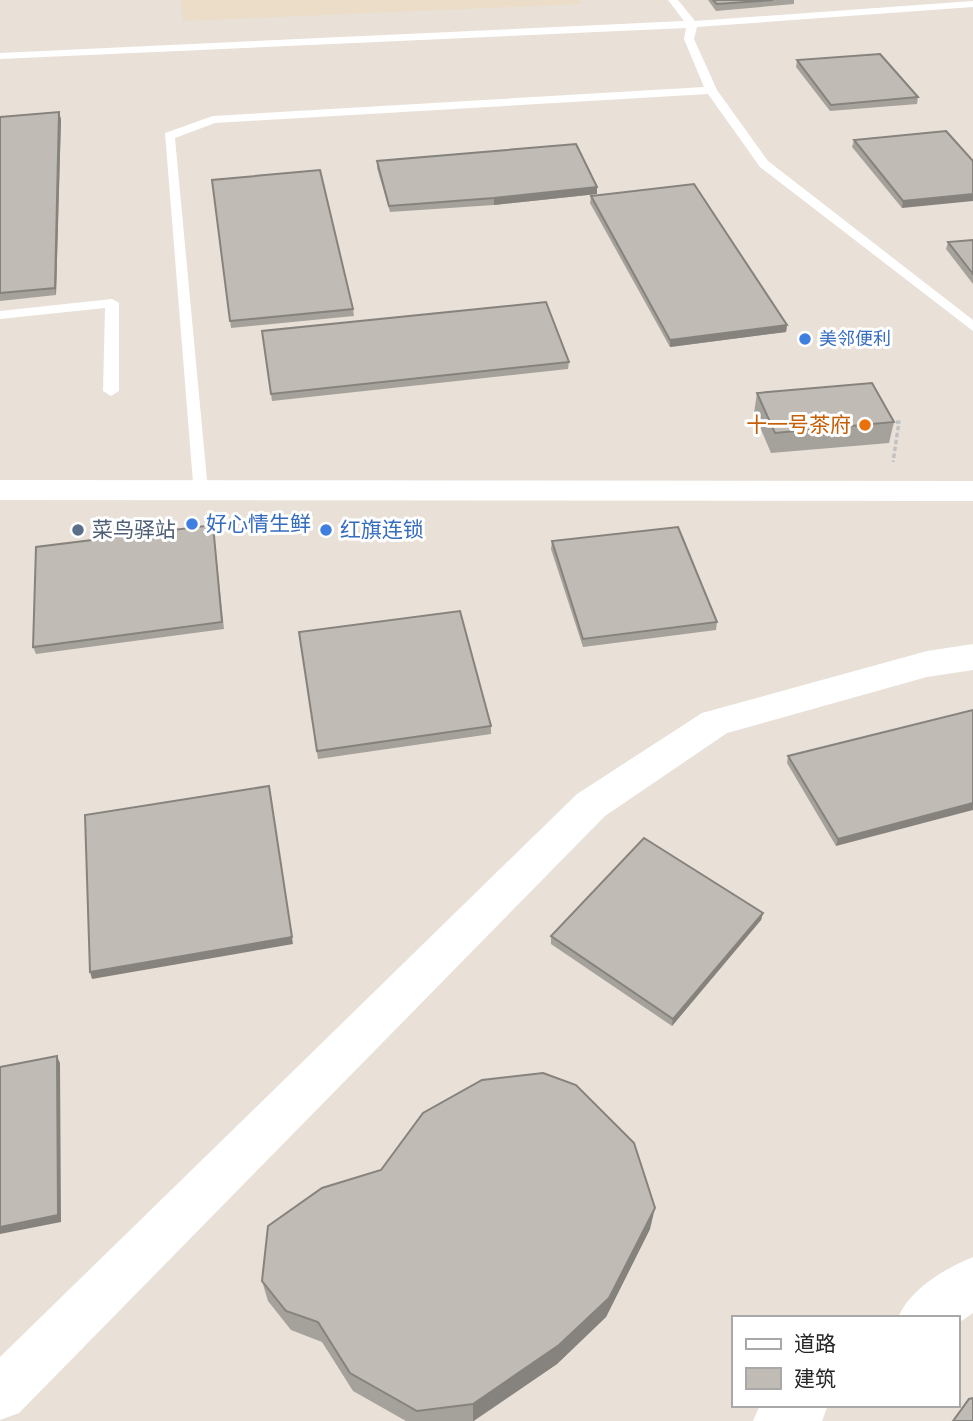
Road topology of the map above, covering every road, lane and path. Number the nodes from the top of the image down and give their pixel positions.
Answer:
1 (673, 0) edge
2 (973, 4) edge
3 (692, 24) junction
4 (0, 56) edge
5 (711, 90) junction
6 (0, 315) edge
7 (973, 327) edge
8 (111, 391) dead end
9 (878, 424) edge
10 (0, 490) edge
11 (200, 491) junction
12 (890, 491) junction
13 (973, 491) edge
14 (973, 657) edge
15 (973, 1282) edge
16 (926, 1316) edge
17 (0, 1394) edge
18 (799, 1407) edge
19 (780, 1421) edge

1 - 3 lane
2 - 3 lane
3 - 4 lane
3 - 5 lane
5 - 7 lane
5 - 11 lane
6 - 8 lane
9 - 12 path
10 - 11 street
11 - 12 street
12 - 13 street
14 - 17 street
15 - 16 street
18 - 19 street

